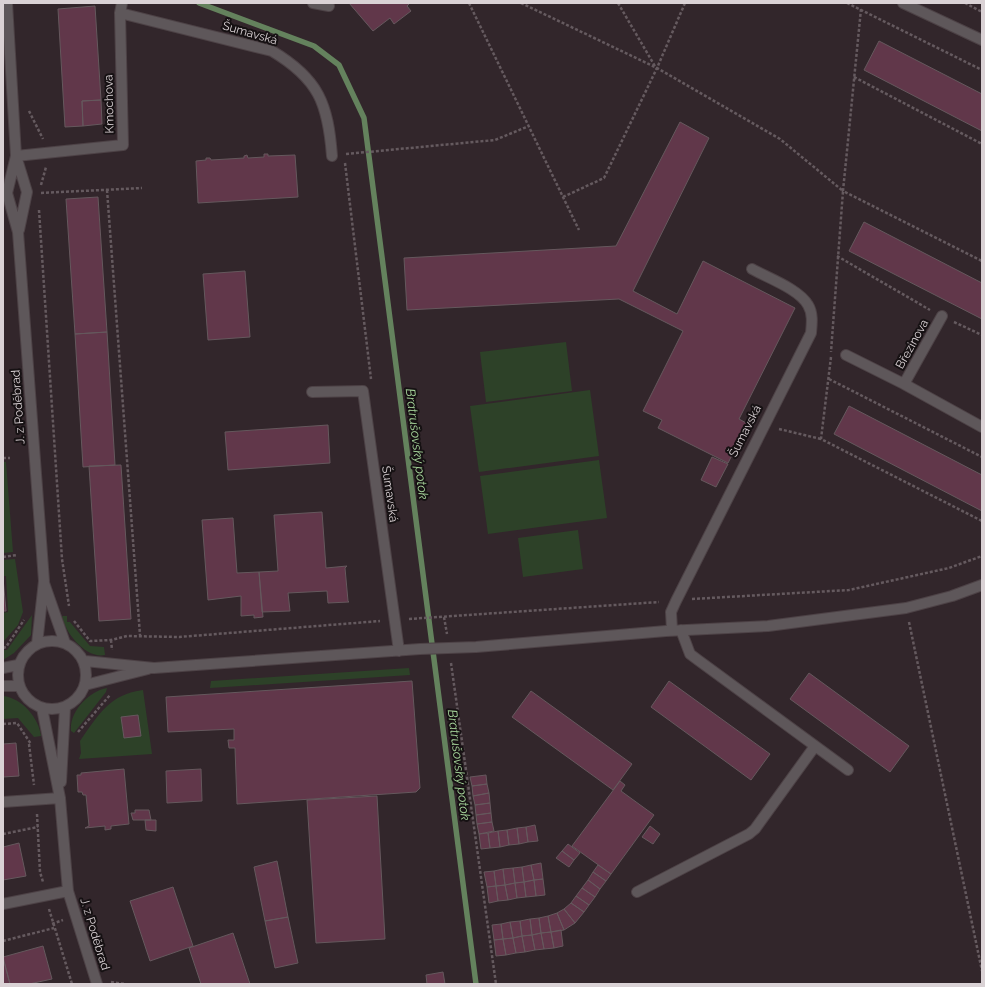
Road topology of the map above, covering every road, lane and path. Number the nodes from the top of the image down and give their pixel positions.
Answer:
1 (8, 3) edge
2 (313, 3) edge
3 (469, 3) edge
4 (521, 3) edge
5 (618, 3) edge
6 (685, 3) edge
7 (847, 3) edge
8 (903, 3) edge
9 (965, 3) edge
10 (852, 4) edge
11 (329, 6) dead end
12 (121, 8) edge
13 (861, 10) junction
14 (982, 12) edge
15 (982, 40) edge
16 (657, 68) junction
17 (982, 70) edge
18 (854, 77) junction
19 (28, 104) dead end
20 (528, 126) junction
21 (982, 144) edge
22 (46, 152) junction
23 (355, 154) dead end
24 (16, 156) junction
25 (332, 156) dead end
26 (142, 188) dead end
27 (107, 190) junction
28 (843, 191) junction
29 (39, 193) junction
30 (563, 197) junction
31 (39, 200) dead end
32 (39, 208) dead end
33 (579, 230) dead end
34 (18, 232) junction
35 (837, 256) junction
36 (982, 261) edge
37 (752, 269) dead end
38 (942, 316) junction
39 (982, 336) edge
40 (846, 355) dead end
41 (829, 379) junction
42 (904, 384) junction
43 (312, 392) dead end
44 (763, 424) junction
45 (982, 427) edge
46 (821, 439) junction
47 (982, 457) edge
48 (3, 458) edge
49 (10, 458) dead end
50 (982, 521) edge
51 (17, 556) dead end
52 (982, 556) edge
53 (3, 557) edge
54 (44, 581) junction
55 (982, 585) edge
56 (676, 601) junction
57 (906, 608) junction
58 (69, 612) dead end
59 (27, 616) dead end
60 (70, 616) dead end
61 (443, 617) junction
62 (415, 619) dead end
63 (394, 620) junction
64 (677, 630) junction
65 (140, 635) junction
66 (447, 638) dead end
67 (65, 643) junction
68 (37, 644) junction
69 (3, 648) edge
70 (399, 651) junction
71 (84, 661) junction
72 (450, 661) dead end
73 (18, 666) junction
74 (3, 668) edge
75 (154, 668) junction
76 (85, 685) junction
77 (3, 686) edge
78 (19, 686) junction
79 (115, 691) dead end
80 (65, 707) junction
81 (42, 708) junction
82 (3, 724) edge
83 (74, 736) dead end
84 (30, 744) junction
85 (35, 744) dead end
86 (815, 746) junction
87 (848, 770) dead end
88 (60, 798) junction
89 (35, 800) junction
90 (3, 802) edge
91 (38, 827) junction
92 (3, 834) edge
93 (68, 891) junction
94 (637, 892) dead end
95 (45, 895) junction
96 (3, 904) edge
97 (54, 928) junction
98 (3, 941) edge
99 (982, 971) edge
100 (109, 974) dead end
101 (112, 983) edge
102 (72, 984) edge
103 (97, 984) edge
104 (125, 984) edge
105 (496, 984) edge

1 - 24 street, J. z Poděbrad
2 - 11 street
3 - 20 path
4 - 16 path
5 - 16 path
6 - 16 path
7 - 10 path
8 - 15 street
9 - 14 path
10 - 13 path
12 - 22 street, Kmochova
12 - 25 street, Šumavská
13 - 17 path
13 - 18 path
16 - 28 path
16 - 30 path
18 - 21 path
18 - 28 path
19 - 22 path
20 - 23 path
20 - 30 path
22 - 24 street, Kmochova
22 - 29 path
24 - 34 street, J. z Poděbrad
24 - 34 street, J. z Poděbrad
26 - 27 path
27 - 29 path
27 - 65 path
28 - 35 path
28 - 36 path
29 - 31 path
30 - 33 path
32 - 58 path
34 - 54 street, J. z Poděbrad
35 - 38 path
35 - 41 path
37 - 44 street, Šumavská
38 - 39 path
38 - 42 street, Březinova
40 - 42 street, Březinova
41 - 46 path
41 - 47 path
42 - 45 street, Březinova
43 - 63 street, Šumavská
44 - 46 path
44 - 56 street, Šumavská
46 - 50 path
48 - 49 path
51 - 53 path
52 - 56 path
54 - 67 street, J. z Poděbrad
54 - 68 street, J. z Poděbrad
55 - 57 street
56 - 61 path
56 - 64 street, Šumavská
57 - 64 street
57 - 99 path
59 - 69 path
60 - 65 path
61 - 62 path
61 - 66 path
63 - 65 path
63 - 70 street, Šumavská
64 - 70 street
64 - 86 street, Šumavská
67 - 68 street
67 - 71 street
68 - 73 street
70 - 75 street
71 - 75 street
71 - 76 street
72 - 105 path
73 - 74 street
73 - 78 street
75 - 76 street
76 - 80 street
77 - 78 street
78 - 81 street
79 - 83 path
80 - 81 street
80 - 88 street, J. z Poděbrad
81 - 88 street, J. z Poděbrad
82 - 84 path
84 - 85 path
84 - 89 path
86 - 87 street, Šumavská
86 - 94 street
88 - 89 street
88 - 93 street, J. z Poděbrad
89 - 90 street
89 - 91 path
91 - 92 path
91 - 95 path
93 - 95 street, J. z Poděbrad
93 - 103 street, J. z Poděbrad
95 - 96 street, J. z Poděbrad
95 - 97 path
97 - 98 path
97 - 102 path
100 - 101 path
101 - 104 path

